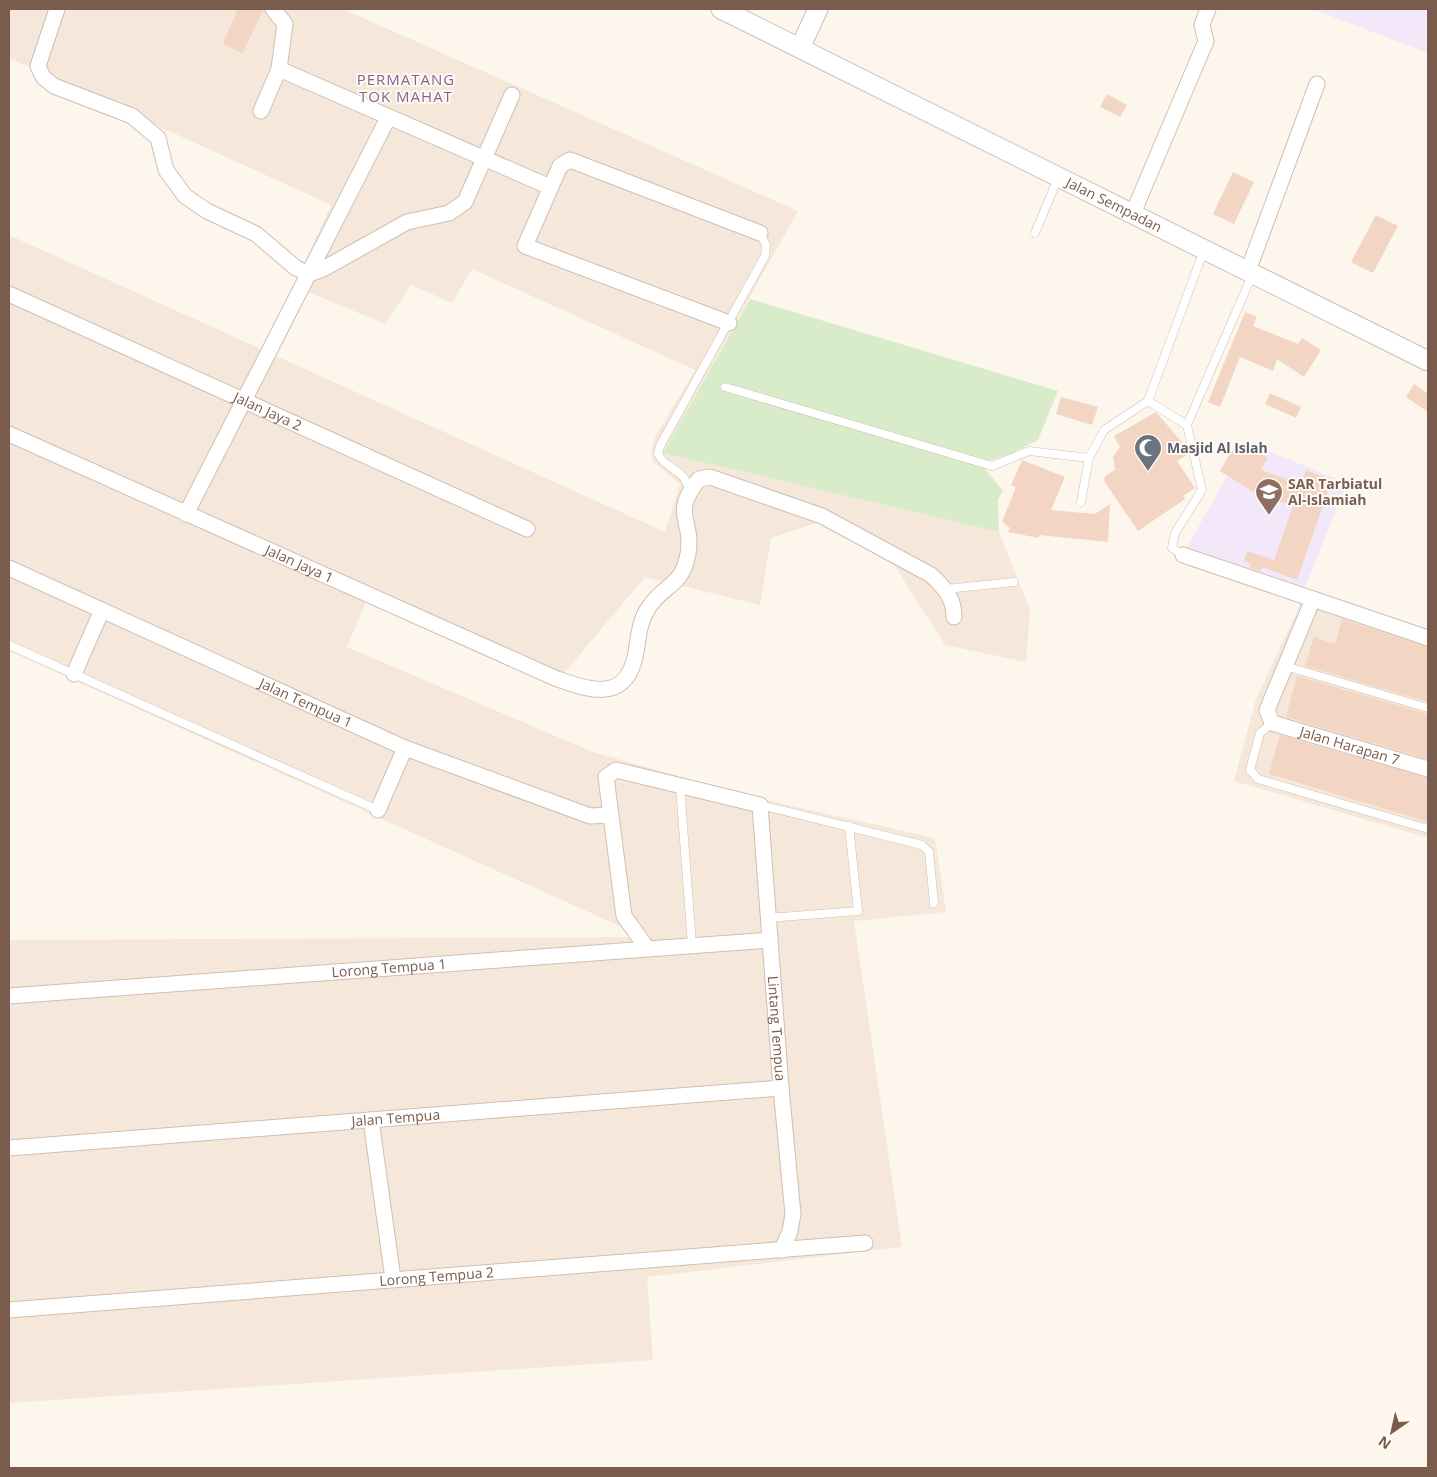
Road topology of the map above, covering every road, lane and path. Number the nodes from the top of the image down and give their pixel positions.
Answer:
1 (57, 9) edge
2 (273, 9) edge
3 (721, 9) edge
4 (818, 9) edge
5 (1208, 9) edge
6 (800, 48) junction
7 (280, 70) junction
8 (1317, 84) dead end
9 (512, 96) dead end
10 (261, 111) dead end
11 (388, 118) junction
12 (484, 160) junction
13 (1059, 176) junction
14 (550, 187) junction
15 (1133, 213) junction
16 (760, 232) joint
17 (1034, 233) dead end
18 (1204, 249) junction
19 (1250, 272) junction
20 (309, 274) junction
21 (9, 294) edge
22 (729, 323) junction
23 (1428, 361) edge
24 (725, 387) dead end
25 (244, 400) junction
26 (1148, 401) junction
27 (1188, 425) junction
28 (9, 434) edge
29 (1089, 458) junction
30 (689, 491) junction
31 (1081, 502) dead end
32 (186, 514) junction
33 (527, 529) dead end
34 (1183, 556) joint
35 (9, 568) edge
36 (1014, 582) dead end
37 (946, 589) junction
38 (1314, 599) junction
39 (102, 610) junction
40 (954, 618) dead end
41 (1428, 638) edge
42 (9, 644) edge
43 (1285, 666) junction
44 (74, 674) junction
45 (1428, 708) edge
46 (1272, 723) junction
47 (405, 748) junction
48 (1428, 769) edge
49 (680, 786) junction
50 (760, 805) junction
51 (378, 810) joint
52 (611, 815) junction
53 (849, 826) junction
54 (1428, 829) edge
55 (934, 903) dead end
56 (768, 918) junction
57 (770, 940) junction
58 (692, 945) junction
59 (647, 948) junction
60 (9, 996) edge
61 (781, 1088) junction
62 (371, 1120) junction
63 (9, 1148) edge
64 (865, 1243) dead end
65 (782, 1250) junction
66 (393, 1279) junction
67 (9, 1310) edge

1 - 20 street
2 - 7 street
3 - 6 street, Jalan Sempadan
4 - 6 street
5 - 15 street
6 - 13 street, Jalan Sempadan
7 - 10 street
7 - 11 street
8 - 19 street
9 - 12 street
11 - 12 street
11 - 20 street
12 - 14 street
12 - 20 street
13 - 15 street, Jalan Sempadan
13 - 17 lane
14 - 16 street
14 - 22 street
15 - 18 street, Jalan Sempadan
16 - 22 lane
18 - 19 street, Jalan Sempadan
18 - 26 lane
19 - 23 street, Jalan Sempadan
19 - 27 lane
20 - 25 street
21 - 25 street, Jalan Jaya 2
22 - 30 lane
24 - 29 lane
25 - 32 street
25 - 33 street, Jalan Jaya 2
26 - 27 lane
26 - 29 lane
27 - 34 lane
28 - 32 street, Jalan Jaya 1
29 - 31 lane
30 - 32 street, Jalan Jaya 1
30 - 37 street
34 - 38 street
35 - 39 street, Jalan Tempua 1
36 - 37 lane
37 - 40 street
38 - 41 street
38 - 43 street
39 - 44 street
39 - 47 street, Jalan Tempua 1
42 - 44 lane
43 - 45 lane
43 - 46 street
44 - 51 lane
46 - 48 street, Jalan Harapan 7
46 - 54 lane
47 - 51 street
47 - 52 street, Jalan Tempua 1
49 - 50 street
49 - 52 street
49 - 58 lane
50 - 53 lane
50 - 56 street, Lintang Tempua
52 - 59 street
53 - 55 lane
53 - 56 lane
56 - 57 street, Lintang Tempua
57 - 58 street, Lorong Tempua 1
57 - 61 street, Lintang Tempua
58 - 59 street, Lorong Tempua 1
59 - 60 street, Lorong Tempua 1
61 - 62 street, Jalan Tempua
61 - 65 street, Lintang Tempua
62 - 63 street, Jalan Tempua
62 - 66 street
64 - 65 street, Lorong Tempua 2
65 - 66 street, Lorong Tempua 2
66 - 67 street, Lorong Tempua 2

